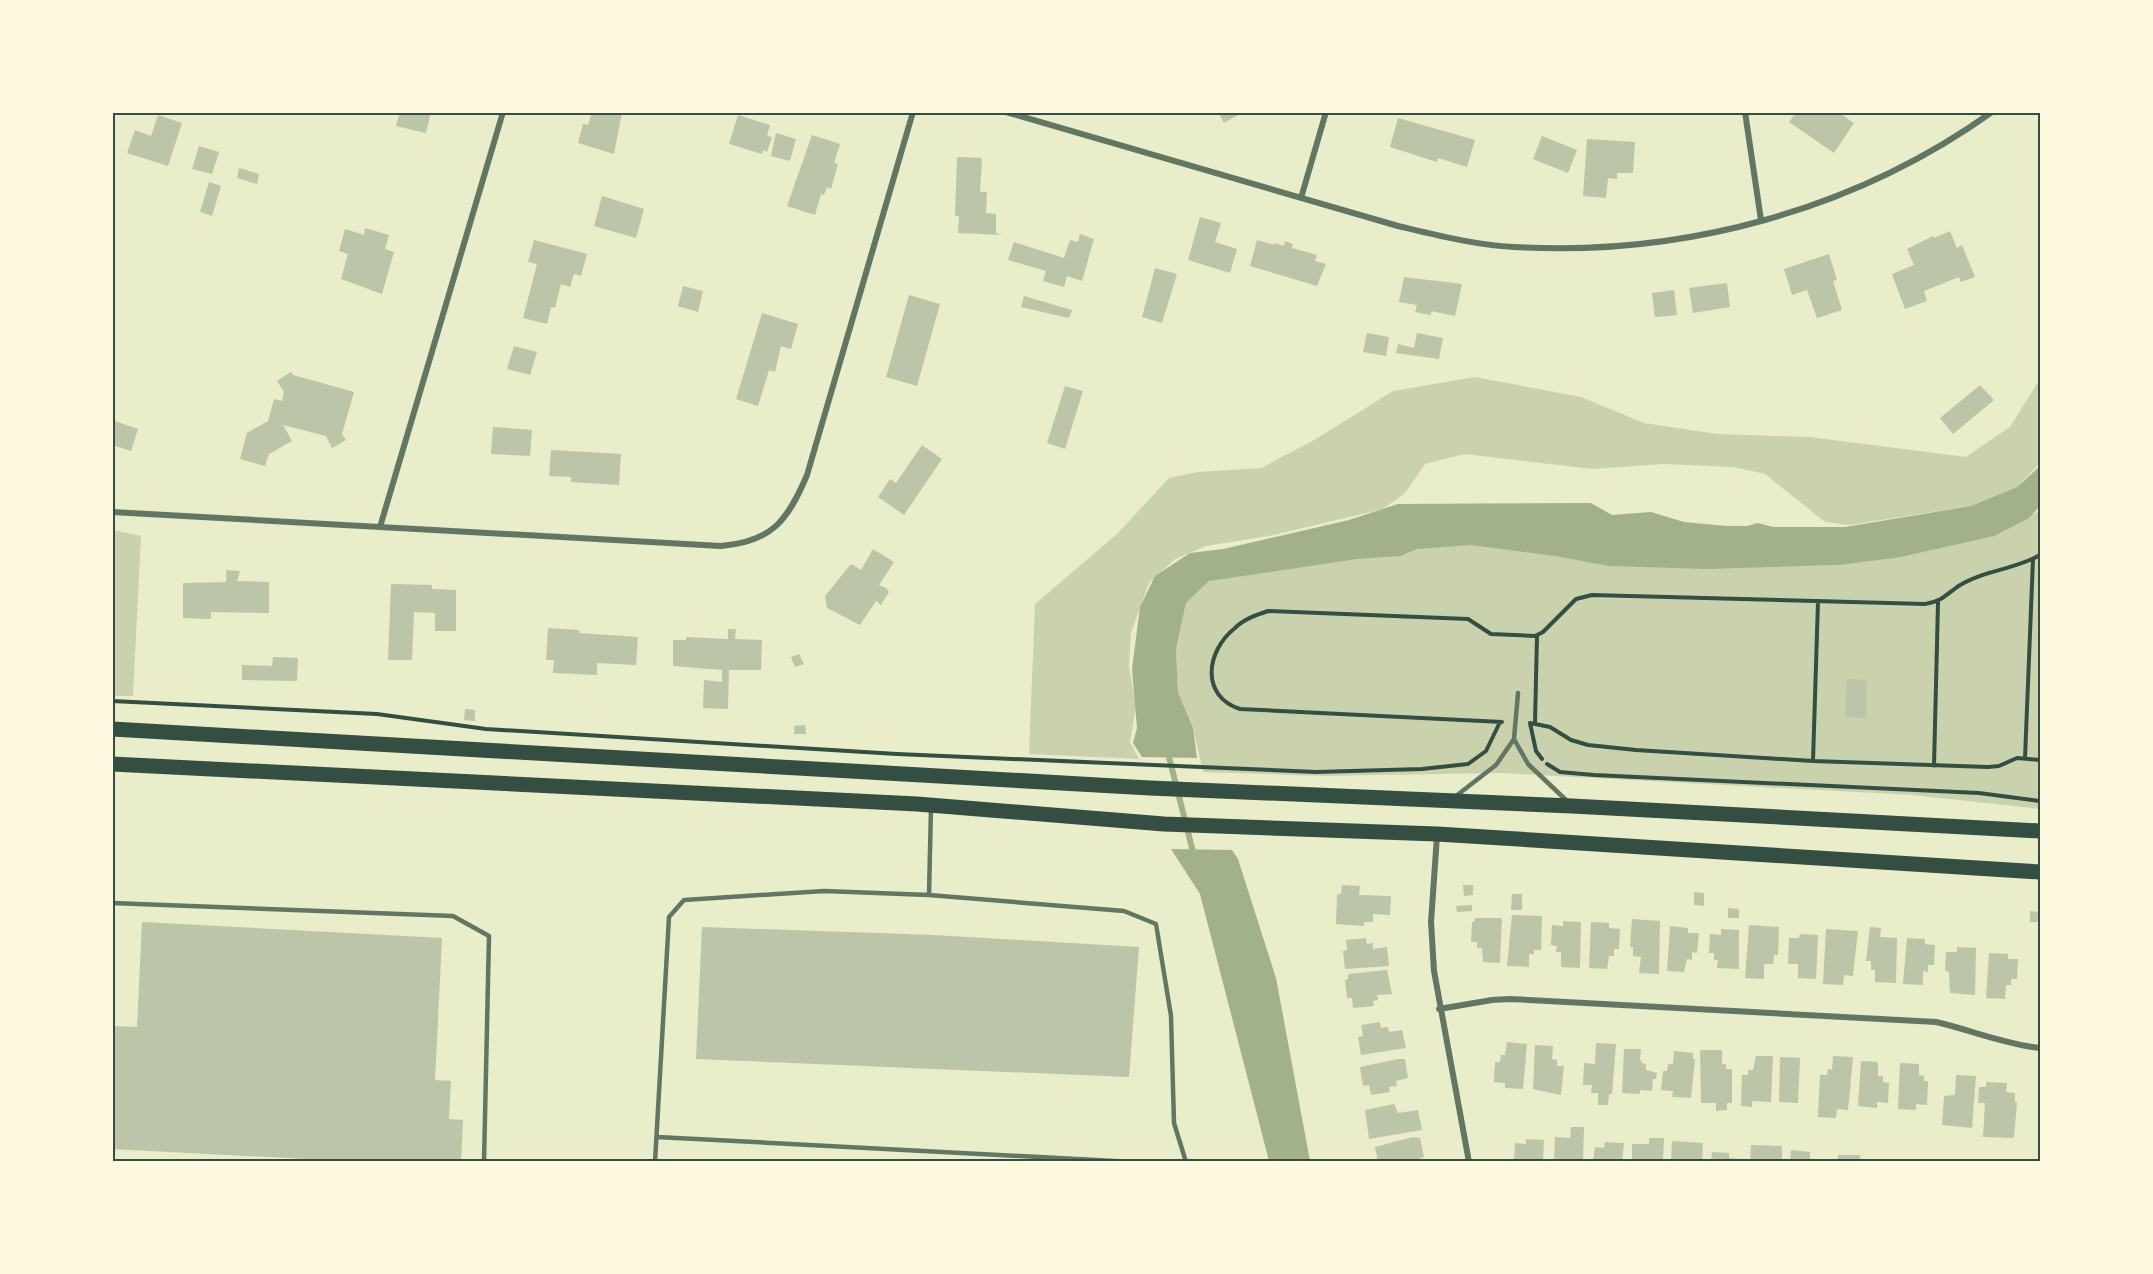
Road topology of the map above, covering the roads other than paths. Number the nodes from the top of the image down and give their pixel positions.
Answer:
1 (503, 112) edge
2 (913, 112) edge
3 (1006, 112) edge
4 (1326, 112) edge
5 (1745, 112) edge
6 (1992, 112) edge
7 (1301, 198) junction
8 (1761, 220) junction
9 (112, 512) edge
10 (380, 527) junction
11 (1518, 693) dead end
12 (112, 722) edge
13 (112, 729) edge
14 (143, 731) junction
15 (1514, 739) junction
16 (112, 764) edge
17 (142, 765) junction
18 (112, 773) edge
19 (1449, 801) junction
20 (931, 805) junction
21 (1572, 806) junction
22 (2040, 831) edge
23 (1437, 834) junction
24 (2040, 872) edge
25 (929, 895) junction
26 (112, 903) edge
27 (1439, 1009) junction
28 (2040, 1048) edge
29 (657, 1137) junction
30 (484, 1161) edge
31 (655, 1161) edge
32 (1134, 1161) edge
33 (1186, 1161) edge
34 (1469, 1161) edge

1 - 10 street
2 - 10 street
3 - 7 street
4 - 7 street
5 - 8 street
6 - 8 street
7 - 8 street
9 - 10 street
11 - 15 lane
12 - 14 main road
13 - 14 main road
14 - 19 main road
15 - 19 lane
15 - 21 lane
16 - 17 main road
17 - 18 main road
17 - 20 main road
19 - 21 main road
20 - 23 main road
20 - 25 lane
21 - 22 main road
23 - 24 main road
23 - 27 street
25 - 29 lane
25 - 33 lane
26 - 30 lane
27 - 28 street
27 - 34 street
29 - 31 lane
29 - 32 lane

